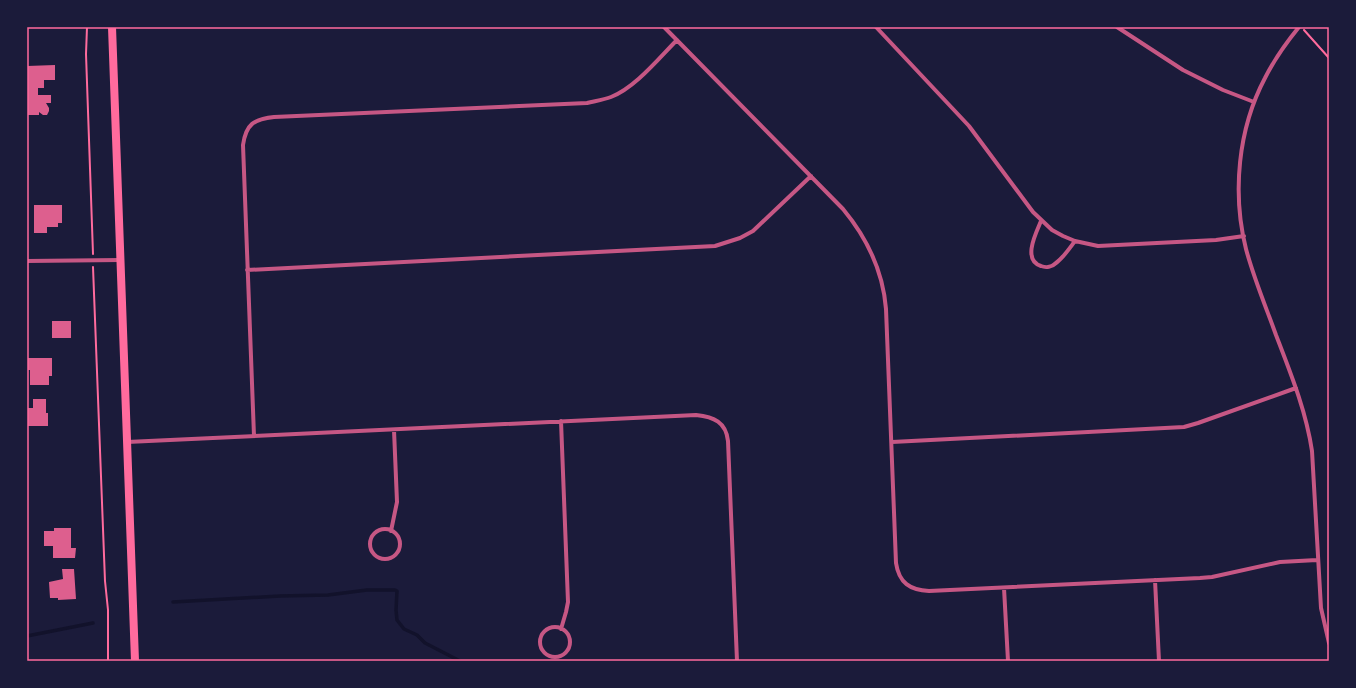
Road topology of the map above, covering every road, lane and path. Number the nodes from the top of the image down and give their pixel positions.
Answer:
1 (87, 27) edge
2 (112, 27) edge
3 (664, 27) edge
4 (876, 27) edge
5 (1117, 27) edge
6 (1300, 27) edge
7 (677, 40) junction
8 (1329, 58) edge
9 (1254, 102) junction
10 (811, 176) junction
11 (1041, 221) junction
12 (1244, 236) junction
13 (1075, 241) junction
14 (93, 253) dead end
15 (120, 260) junction
16 (27, 261) edge
17 (93, 270) dead end
18 (247, 270) junction
19 (1296, 388) junction
20 (560, 421) junction
21 (394, 430) junction
22 (254, 436) junction
23 (127, 442) junction
24 (892, 442) junction
25 (391, 531) junction
26 (1317, 560) junction
27 (1155, 580) junction
28 (1004, 588) junction
29 (561, 629) junction
30 (1329, 643) edge
31 (108, 661) edge
32 (135, 661) edge
33 (736, 661) edge
34 (1008, 661) edge
35 (1159, 661) edge

1 - 14 path
2 - 15 main road
3 - 7 street
4 - 11 street
5 - 9 street
6 - 8 path
6 - 9 street
7 - 10 street
7 - 18 street
9 - 12 street
10 - 18 street
10 - 24 street
11 - 13 street
11 - 13 street
12 - 13 street
12 - 19 street
15 - 16 street
15 - 23 main road
17 - 31 path
18 - 22 street
19 - 24 street
19 - 26 street
20 - 21 street
20 - 29 street
20 - 33 street
21 - 22 street
21 - 25 street
22 - 23 street
23 - 32 main road
24 - 28 street
25 - 25 street
26 - 27 street
26 - 30 street
27 - 28 street
27 - 35 street
28 - 34 street
29 - 29 street

